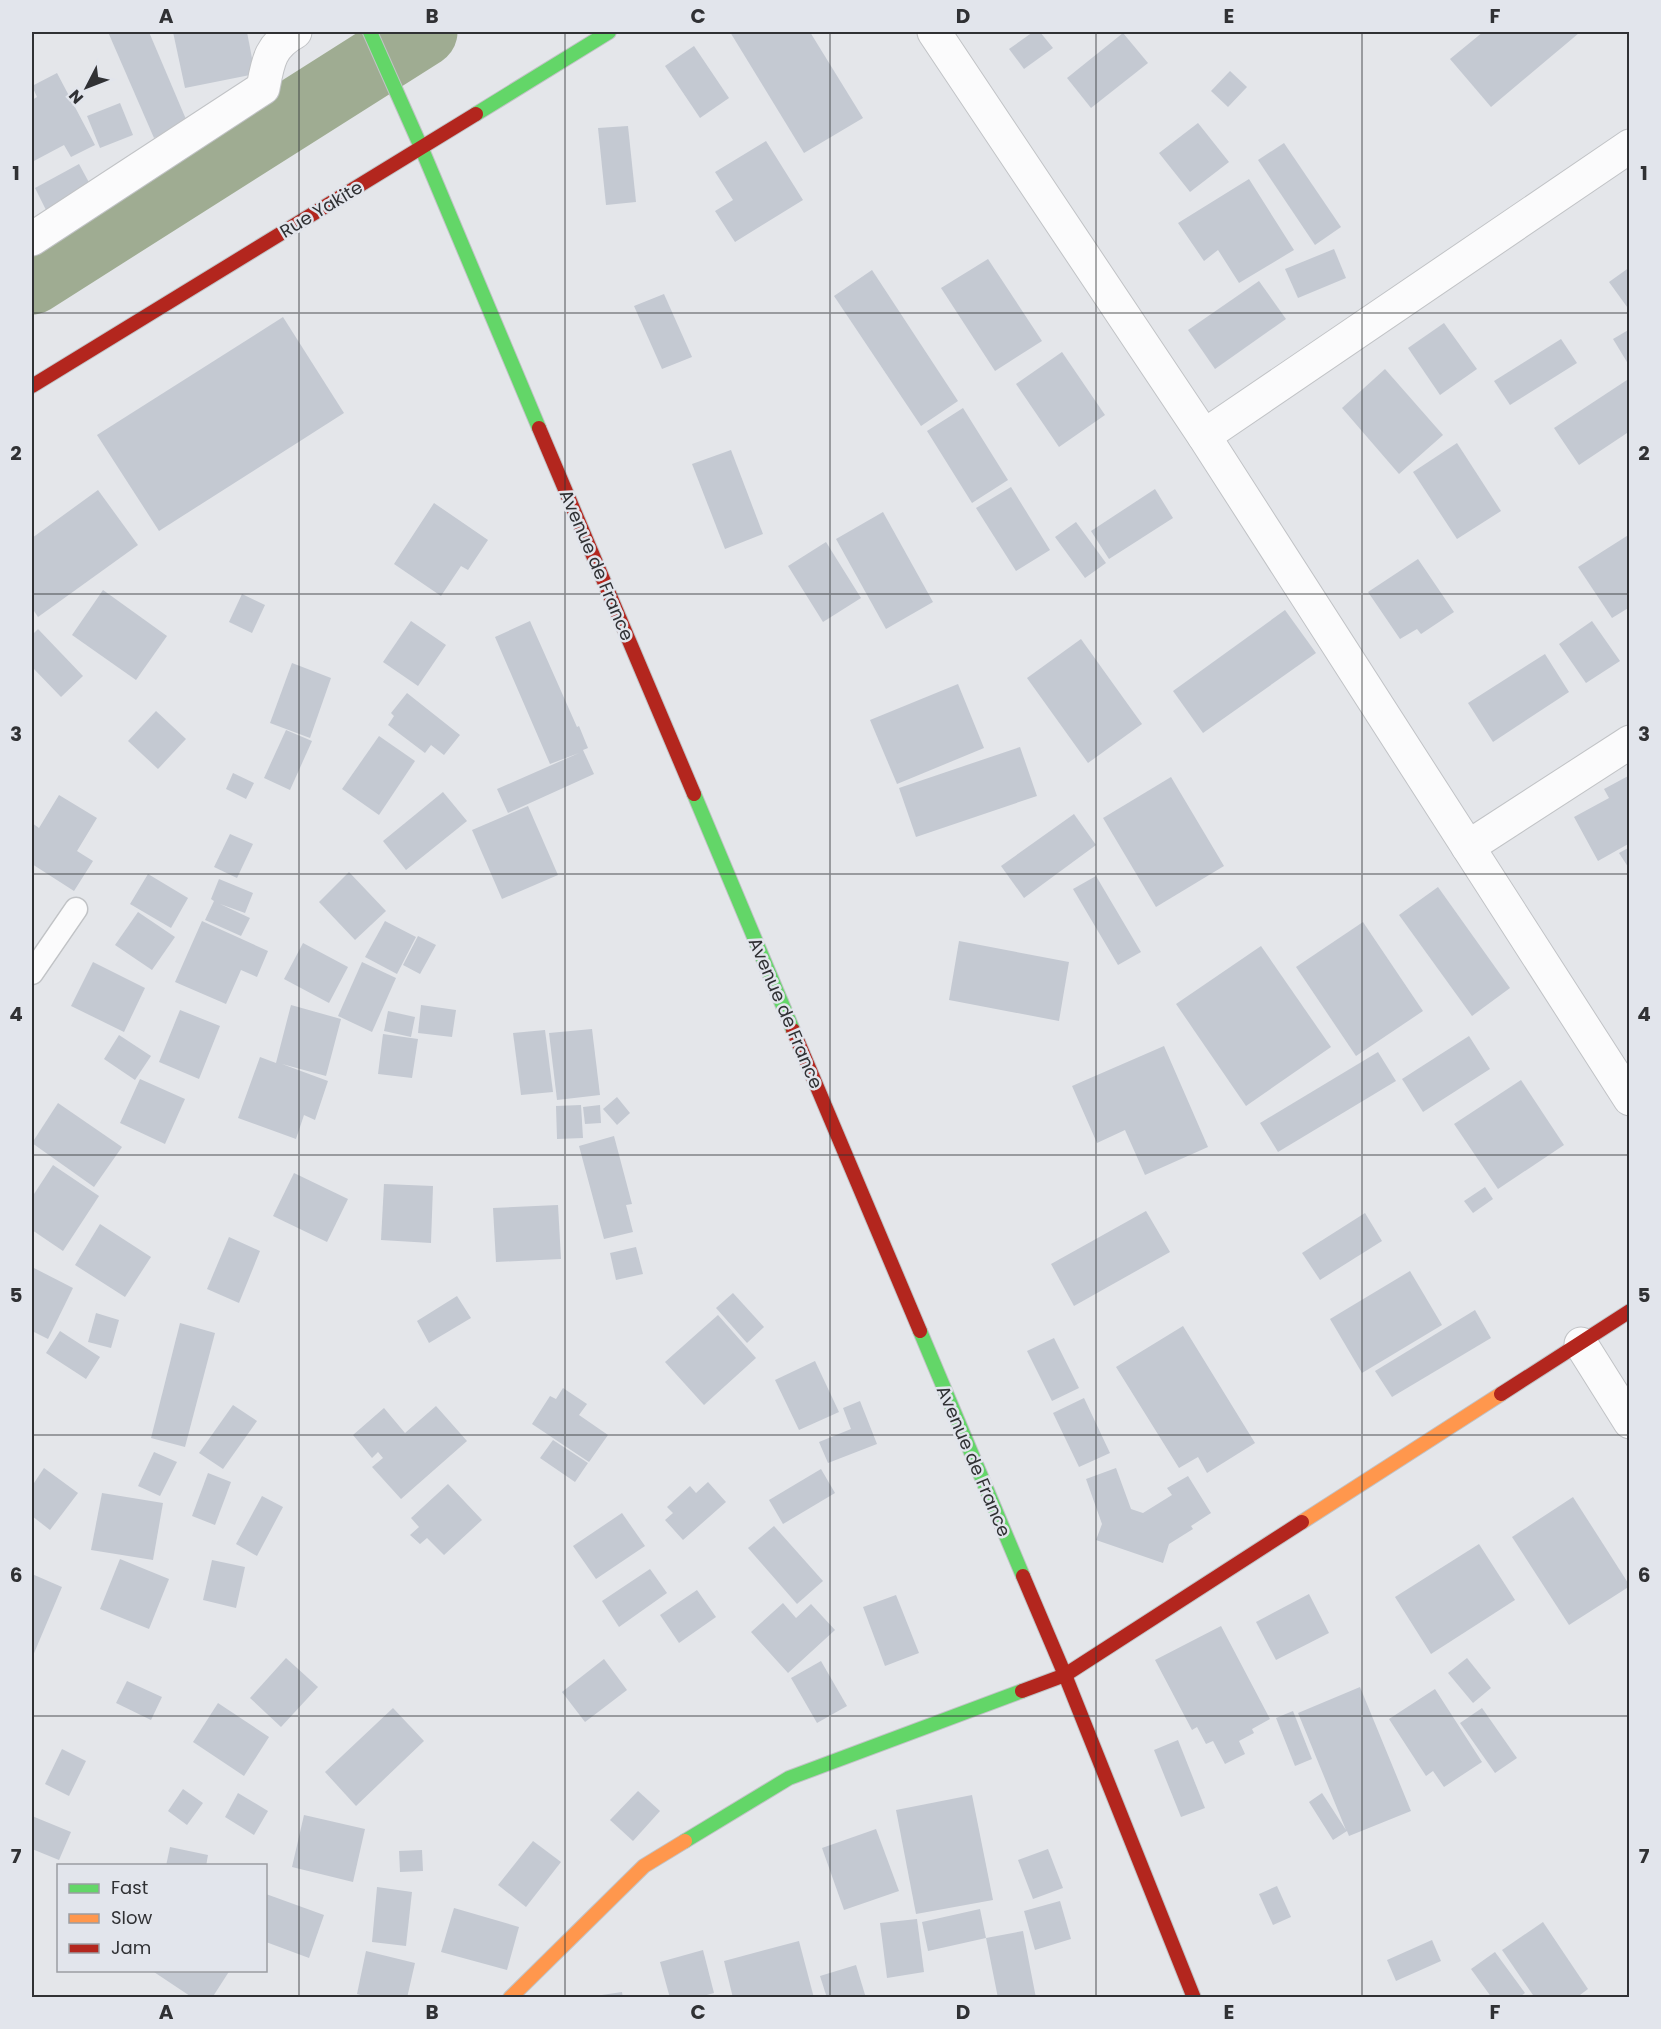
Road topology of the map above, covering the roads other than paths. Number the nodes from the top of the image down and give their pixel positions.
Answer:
1 (295, 32) edge
2 (370, 32) edge
3 (609, 32) edge
4 (934, 32) edge
5 (1629, 146) edge
6 (421, 147) junction
7 (32, 239) edge
8 (32, 386) edge
9 (1204, 436) junction
10 (1629, 742) edge
11 (1468, 847) junction
12 (76, 909) dead end
13 (32, 973) edge
14 (1629, 1099) edge
15 (1629, 1311) edge
16 (1581, 1344) junction
17 (1629, 1422) edge
18 (1065, 1675) junction
19 (510, 1998) edge
20 (1194, 1998) edge

1 - 7 street
2 - 6 main road, Avenue de France
3 - 6 main road, Rue Yakite
4 - 9 street
5 - 9 street
6 - 8 main road, Rue Yakite
6 - 18 main road, Avenue de France
9 - 11 street
10 - 11 street
11 - 14 street
12 - 13 lane
15 - 16 main road
16 - 17 street
16 - 18 main road
18 - 19 main road
18 - 20 main road, Avenue de France

